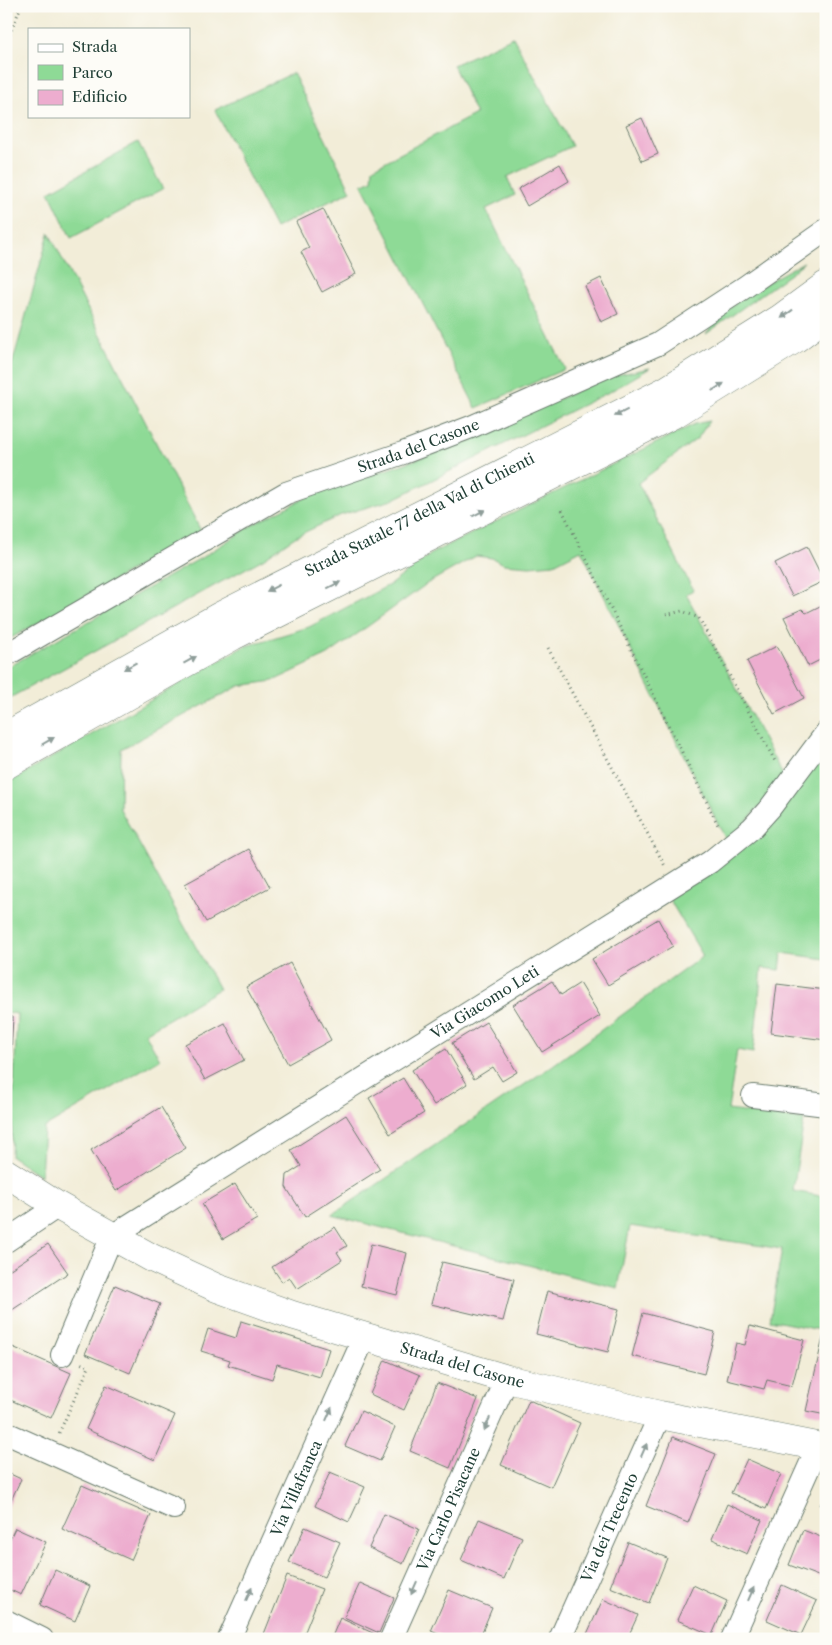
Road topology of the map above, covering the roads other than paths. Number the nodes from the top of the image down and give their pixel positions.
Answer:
1 (826, 230) edge
2 (826, 285) edge
3 (826, 316) edge
4 (6, 655) edge
5 (826, 733) edge
6 (6, 736) edge
7 (6, 765) edge
8 (753, 1096) dead end
9 (826, 1105) edge
10 (6, 1173) edge
11 (58, 1206) junction
12 (112, 1236) junction
13 (6, 1241) edge
14 (364, 1338) junction
15 (62, 1355) road end
16 (507, 1379) junction
17 (660, 1415) junction
18 (6, 1434) edge
19 (822, 1448) edge
20 (174, 1508) dead end
21 (10, 1628) edge
22 (42, 1639) edge
23 (229, 1639) edge
24 (391, 1639) edge
25 (560, 1639) edge
26 (732, 1639) edge

1 - 4 street, Strada del Casone
2 -> 6 main road, Strada Statale 77 della Val di Chienti
7 -> 3 main road, Strada Statale 77 della Val di Chienti
5 - 12 street, Via Giacomo Leti
8 - 9 street
10 - 11 main road, Strada del Casone
11 - 12 main road, Strada del Casone
11 - 13 street
12 - 14 main road, Strada del Casone
12 - 15 street
14 - 16 main road, Strada del Casone
23 -> 14 street, Via Villafranca
16 - 17 main road, Strada del Casone
16 -> 24 street, Via Carlo Pisacane
17 - 19 main road, Strada del Casone
25 -> 17 street, Via dei Trecento
18 - 20 street
26 -> 19 street
21 - 22 street

